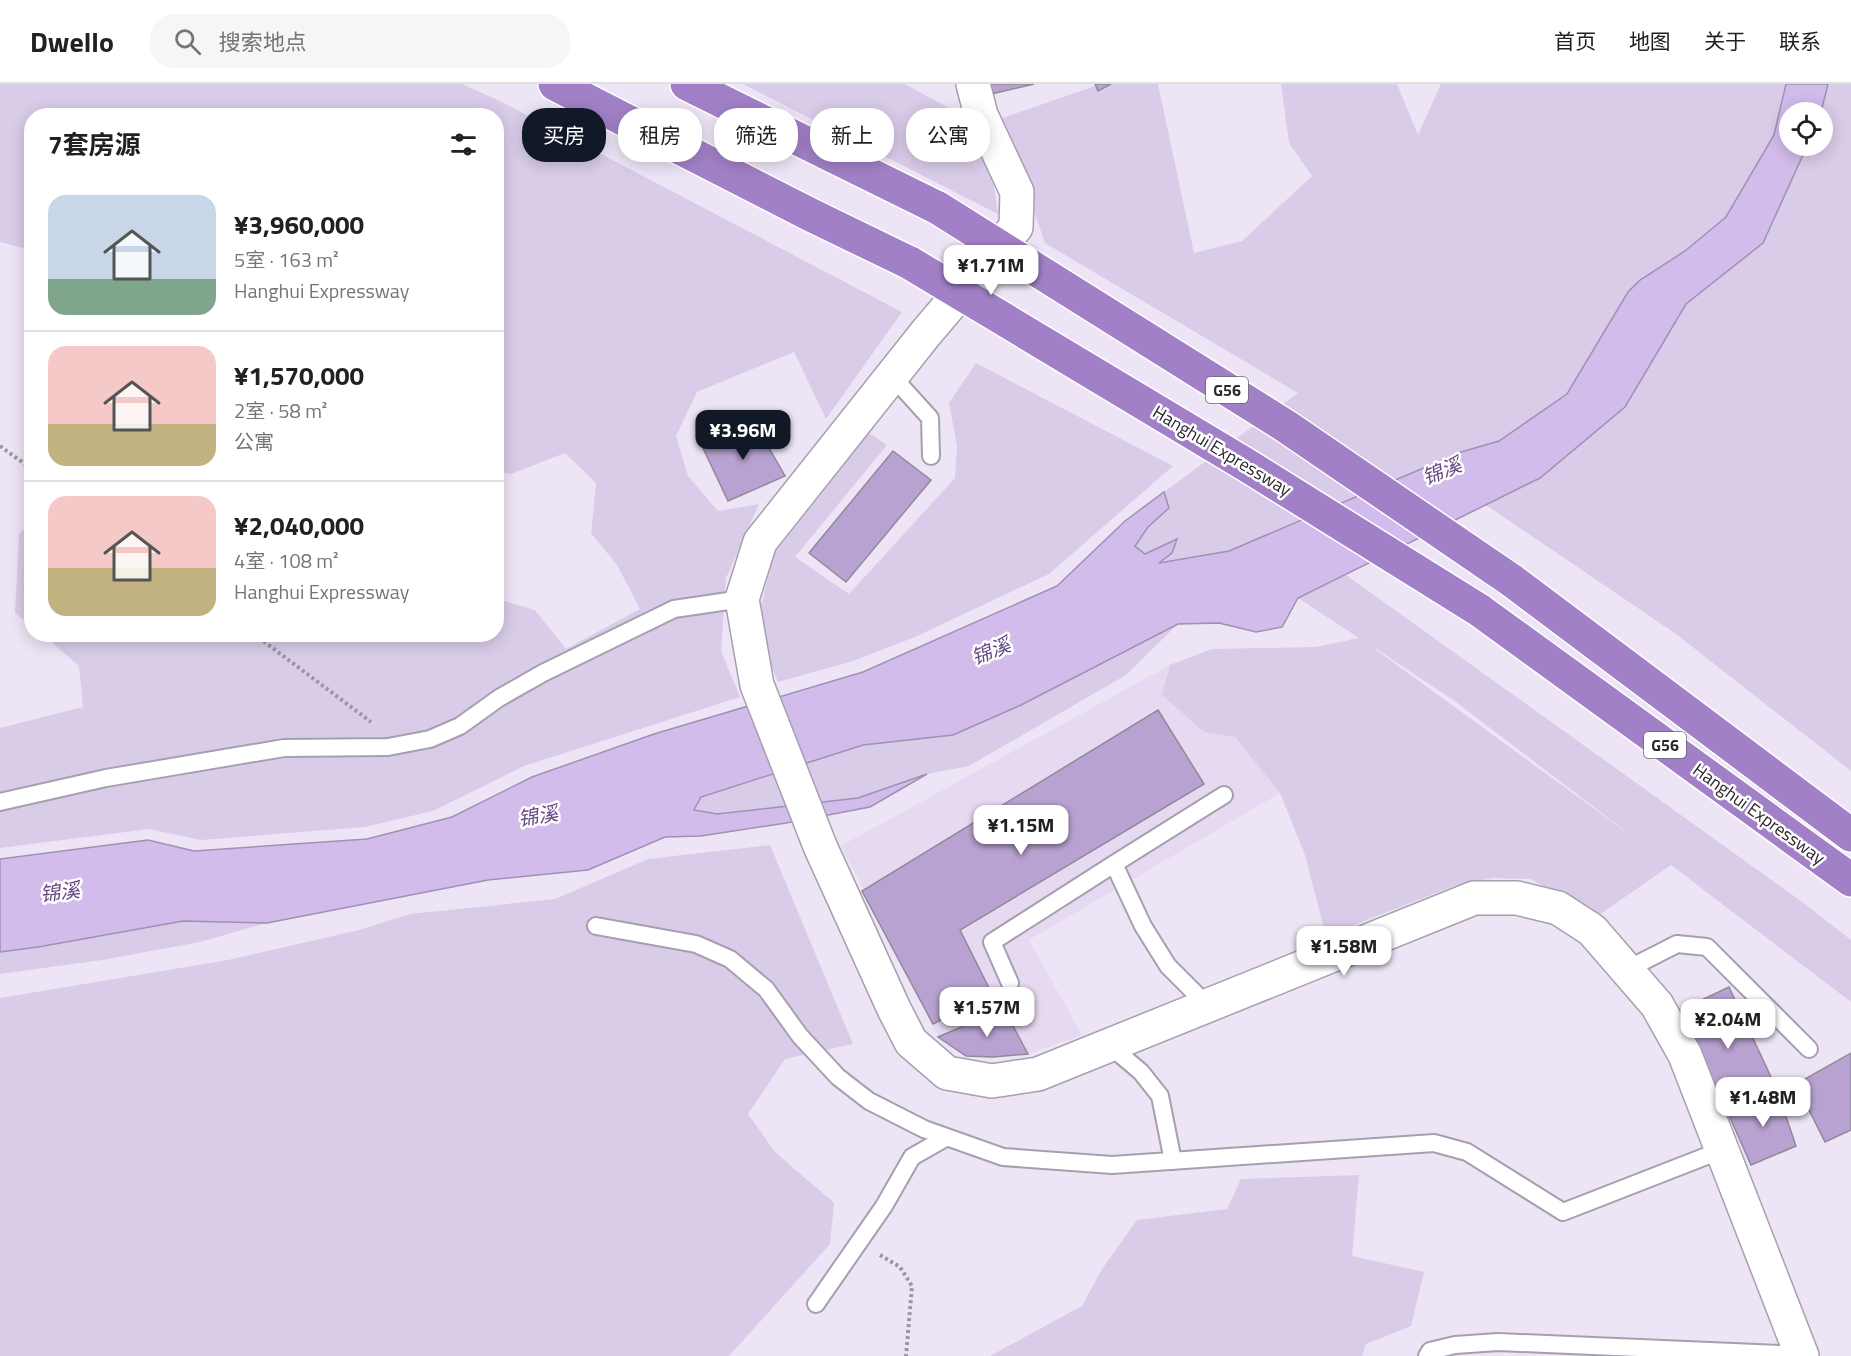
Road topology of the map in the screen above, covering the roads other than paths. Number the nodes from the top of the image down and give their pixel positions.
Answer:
1 (555, 84) edge
2 (687, 84) edge
3 (973, 84) edge
4 (892, 376) junction
5 (931, 456) dead end
6 (742, 599) junction
7 (1224, 795) dead end
8 (0, 802) edge
9 (1851, 835) edge
10 (1114, 864) junction
11 (1851, 880) edge
12 (596, 926) dead end
13 (1626, 970) junction
14 (1010, 983) dead end
15 (1207, 1005) junction
16 (1109, 1045) junction
17 (1809, 1049) dead end
18 (947, 1137) junction
19 (1722, 1150) junction
20 (1173, 1161) junction
21 (816, 1305) dead end
22 (1427, 1356) edge
23 (1802, 1356) edge

1 - 11 highway, Hanghui Expressway / G56, bridge
2 - 9 highway, Hanghui Expressway / G56, bridge
3 - 4 street
4 - 5 lane
4 - 6 street
6 - 8 lane
6 - 16 street
7 - 10 lane
10 - 14 lane
10 - 15 lane
12 - 18 lane
13 - 15 street
13 - 17 lane
13 - 19 street
15 - 16 street
16 - 20 lane
18 - 20 lane
18 - 21 lane
19 - 20 lane
19 - 23 street
22 - 23 lane

